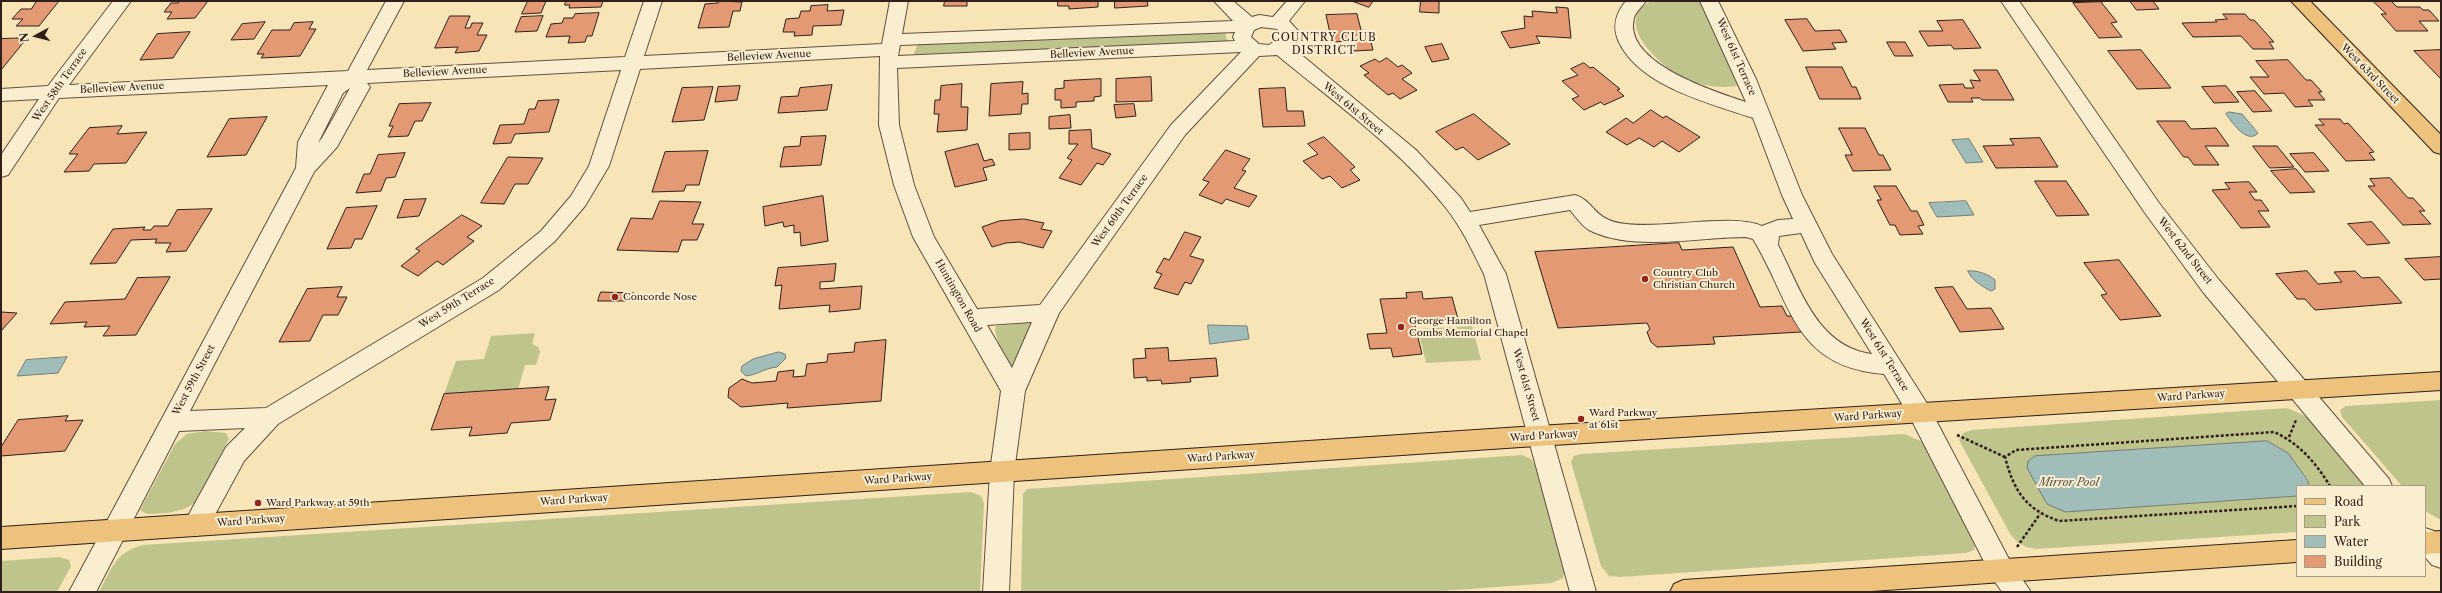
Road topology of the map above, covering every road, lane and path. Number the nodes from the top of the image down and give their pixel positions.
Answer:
1 (122, 1) edge
2 (395, 1) edge
3 (653, 1) edge
4 (900, 1) edge
5 (1224, 1) edge
6 (1296, 1) edge
7 (1638, 1) edge
8 (1709, 1) edge
9 (2010, 1) edge
10 (2300, 1) edge
11 (1278, 23) junction
12 (1250, 25) junction
13 (1252, 47) junction
14 (1281, 48) junction
15 (889, 51) junction
16 (633, 63) junction
17 (354, 77) junction
18 (54, 92) junction
19 (1, 95) edge
20 (1760, 114) junction
21 (2441, 147) edge
22 (1, 170) edge
23 (1465, 220) junction
24 (1807, 225) junction
25 (1767, 245) junction
26 (1046, 312) junction
27 (970, 318) junction
28 (1890, 365) junction
29 (2441, 381) edge
30 (2298, 389) junction
31 (1013, 391) junction
32 (1920, 412) junction
33 (270, 417) junction
34 (2296, 418) dead end
35 (172, 422) junction
36 (1957, 434) dead end
37 (1541, 436) junction
38 (2288, 437) junction
39 (2005, 457) junction
40 (1002, 472) junction
41 (2329, 485) edge
42 (2379, 485) edge
43 (2296, 506) edge
44 (2040, 514) junction
45 (196, 525) junction
46 (115, 530) junction
47 (1, 538) edge
48 (2296, 551) edge
49 (2002, 571) junction
50 (82, 592) edge
51 (996, 592) edge
52 (1583, 592) edge
53 (1683, 592) edge
54 (2018, 592) edge

1 - 18 street, West 58th Terrace
2 - 17 street
3 - 16 street, West 59th Terrace
4 - 15 street, Huntington Road
5 - 12 street
6 - 11 street
7 - 20 street, West 61st Terrace
8 - 20 street, West 61st Terrace
9 - 30 street, West 62nd Street
10 - 21 main road, West 63rd Street
11 - 12 street, Belleview Avenue
11 - 14 street
12 - 13 street
12 - 15 street, Belleview Avenue
13 - 14 street, Belleview Avenue
13 - 15 street, Belleview Avenue
13 - 26 street, West 60th Terrace
14 - 23 street, West 61st Street
15 - 16 street, Belleview Avenue
15 - 27 street, Huntington Road
16 - 17 street, Belleview Avenue
16 - 33 street, West 59th Terrace
17 - 18 street, Belleview Avenue
17 - 35 street, West 59th Street
18 - 19 street, Belleview Avenue
18 - 22 street, West 58th Terrace
20 - 24 street, West 61st Terrace
23 - 25 street
23 - 37 street, West 61st Street
24 - 25 street
24 - 28 street, West 61st Terrace
25 - 28 street
26 - 27 street
26 - 31 street, West 60th Terrace
27 - 31 street, Huntington Road
28 - 32 street, West 61st Terrace
29 - 30 main road, Ward Parkway
30 - 32 main road, Ward Parkway
30 - 42 street, West 62nd Street
31 - 40 street
32 - 37 main road, Ward Parkway
32 - 49 street, West 61st Terrace
33 - 35 street
33 - 45 street, West 59th Terrace
34 - 38 path
35 - 46 street, West 59th Street
36 - 39 path
37 - 40 main road, Ward Parkway
37 - 52 street, West 61st Street
38 - 39 path
38 - 41 path
39 - 44 path
40 - 45 main road, Ward Parkway
40 - 51 street
43 - 44 path
44 - 49 path
45 - 46 main road, Ward Parkway
46 - 47 main road, Ward Parkway
46 - 50 street, West 59th Street
48 - 49 main road
49 - 53 main road
49 - 54 street, West 61st Terrace

